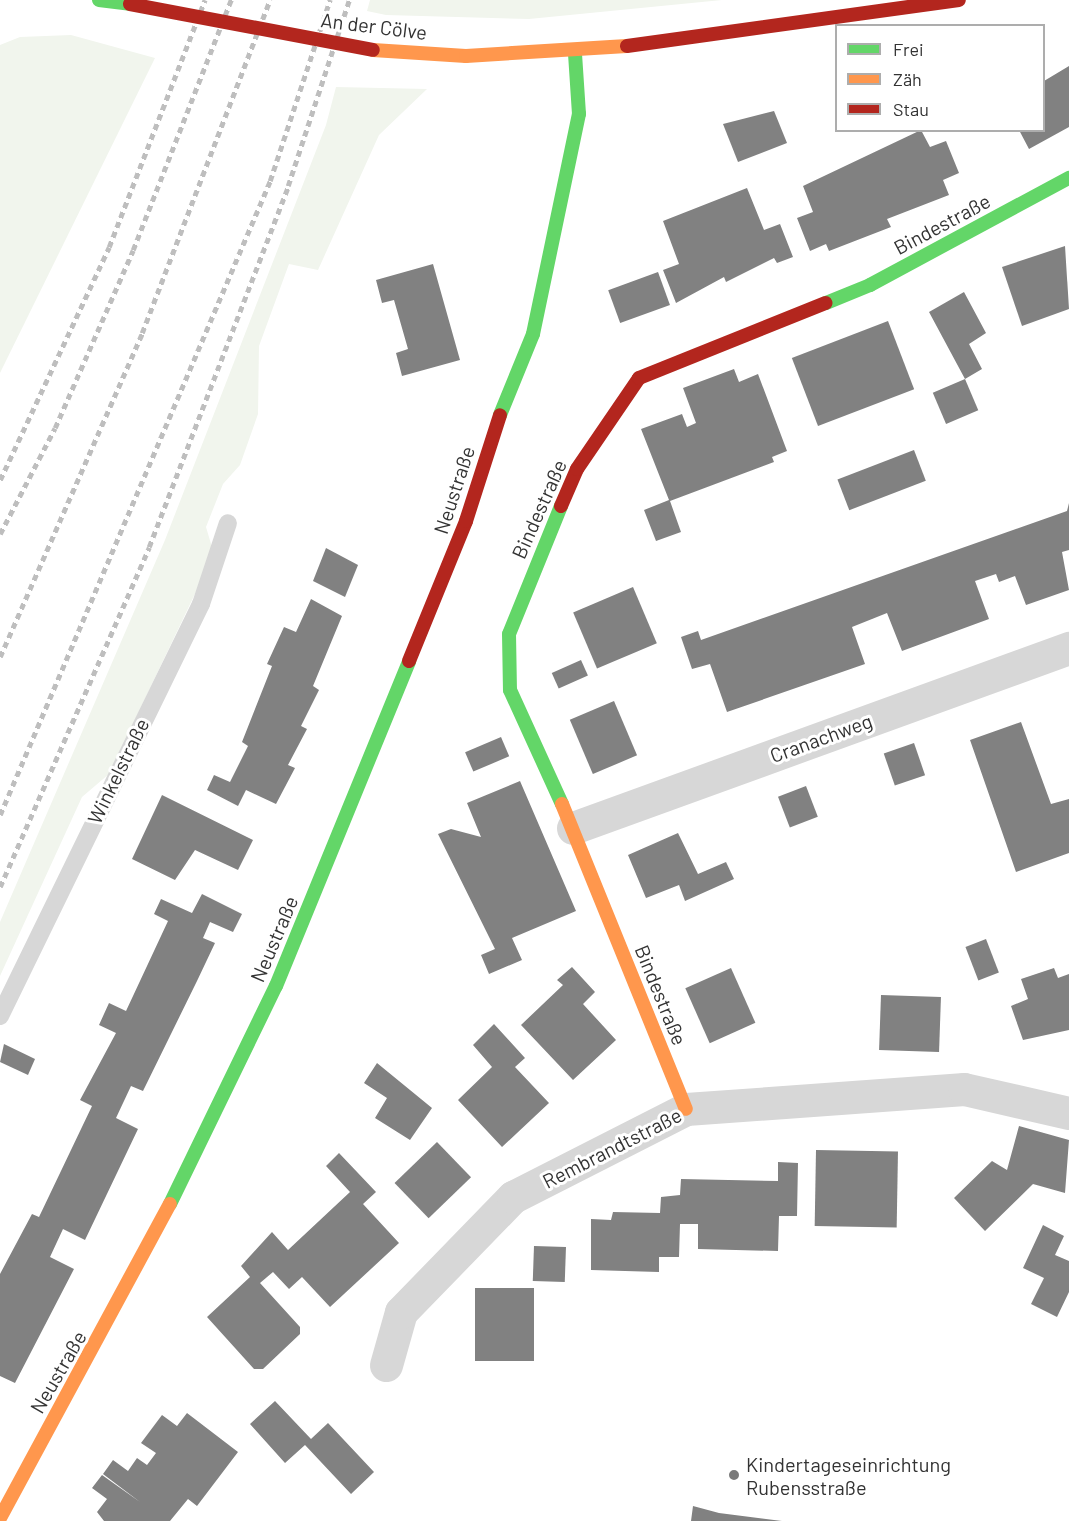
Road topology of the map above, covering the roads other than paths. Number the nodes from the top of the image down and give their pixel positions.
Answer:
1 (99, 0) edge
2 (959, 0) edge
3 (575, 53) junction
4 (1069, 178) edge
5 (228, 522) dead end
6 (1069, 648) edge
7 (573, 828) junction
8 (0, 1016) edge
9 (686, 1109) junction
10 (1069, 1113) edge
11 (386, 1365) dead end
12 (0, 1518) edge

1 - 3 street, An der Cölve, bridge
2 - 3 street, An der Cölve
3 - 12 street, Neustraße
4 - 7 street, Bindestraße
5 - 8 lane, Winkelstraße
6 - 7 street, Cranachweg
7 - 9 street, Bindestraße
9 - 10 street, Rembrandtstraße
9 - 11 street, Rembrandtstraße

